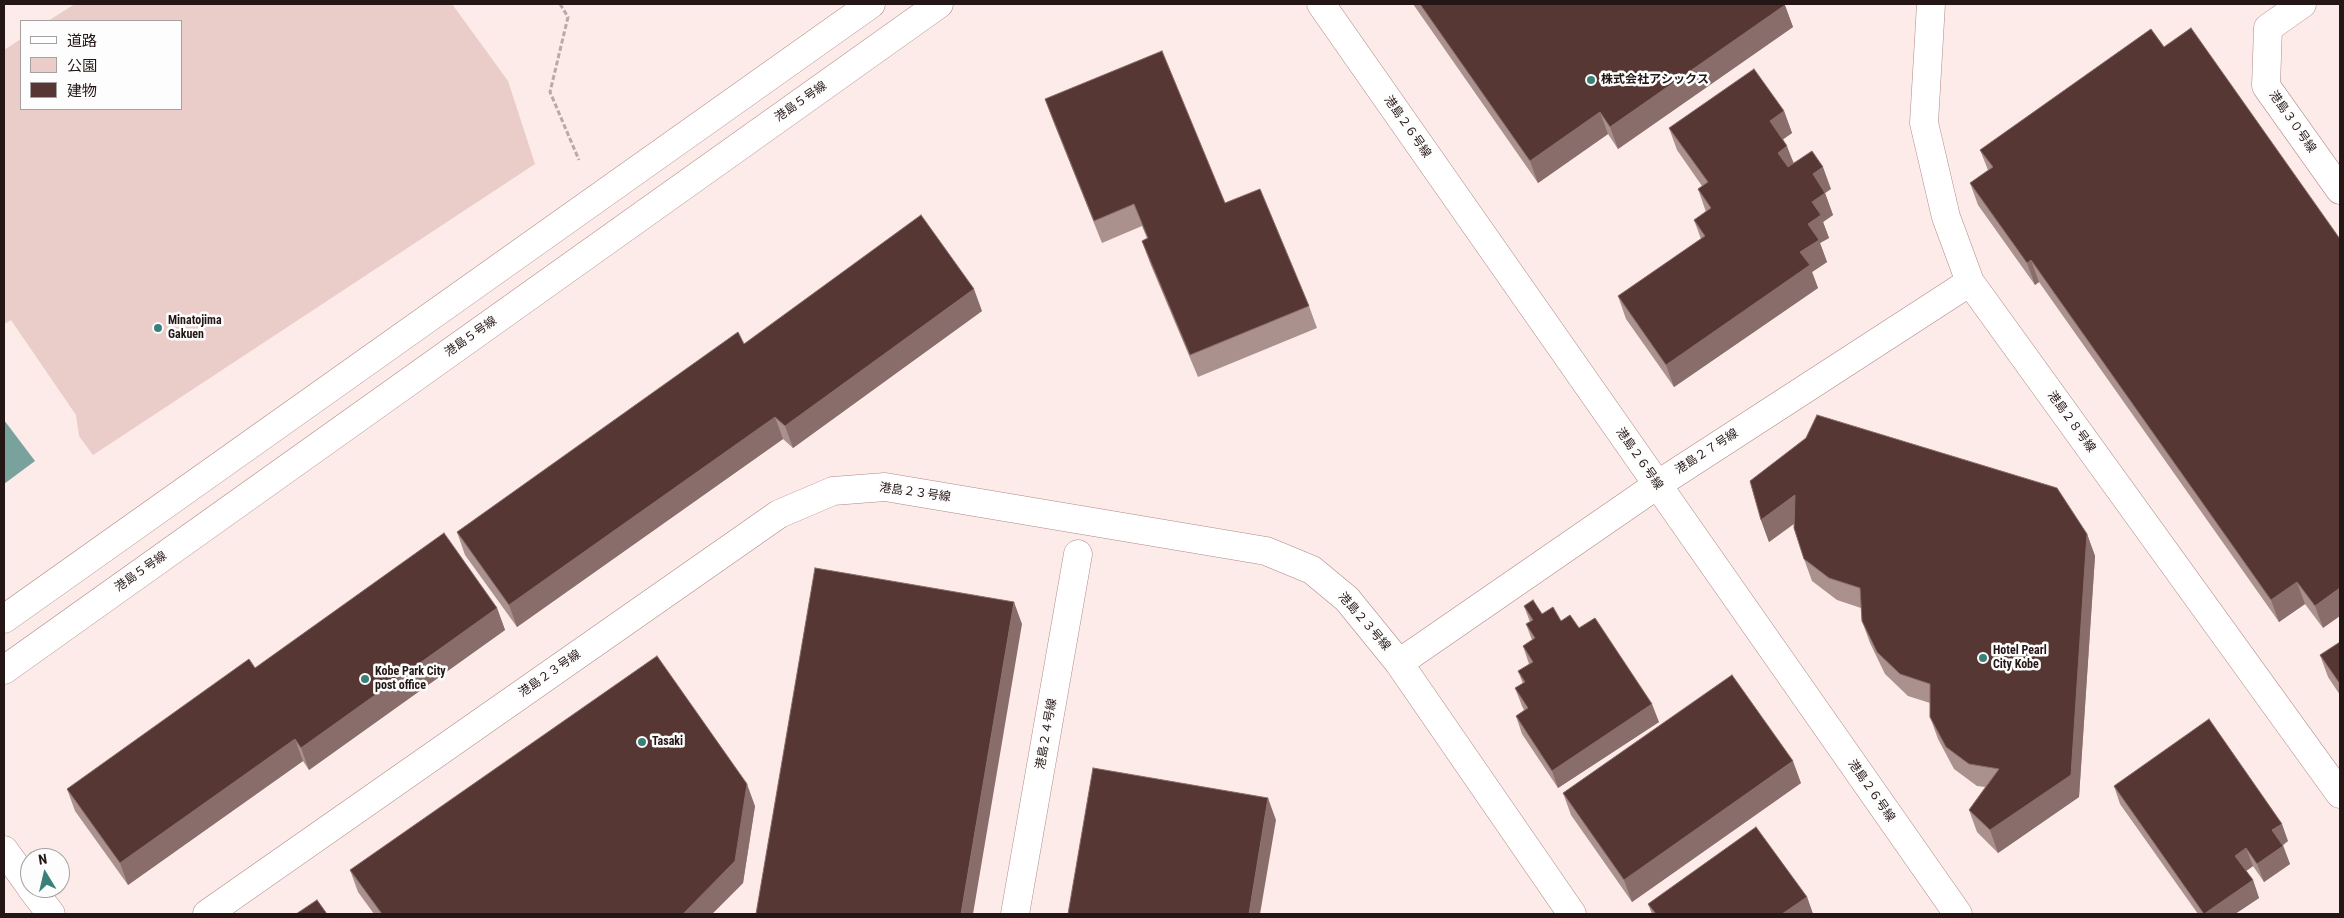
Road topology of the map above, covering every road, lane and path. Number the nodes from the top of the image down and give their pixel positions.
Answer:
1 (560, 4) edge
2 (871, 4) edge
3 (939, 4) edge
4 (1321, 4) edge
5 (1931, 4) edge
6 (2302, 4) edge
7 (579, 160) dead end
8 (2340, 190) edge
9 (1970, 282) junction
10 (1658, 485) junction
11 (1078, 554) dead end
12 (4, 619) edge
13 (1399, 663) junction
14 (4, 670) edge
15 (2340, 794) edge
16 (4, 850) edge
17 (20, 872) edge
18 (39, 898) edge
19 (51, 914) edge
20 (207, 914) edge
21 (1016, 914) edge
22 (1572, 914) edge
23 (1958, 914) edge

1 - 7 path
2 - 12 street
3 - 14 street, 港島５号線
4 - 10 street, 港島２６号線
5 - 9 street, 港島２８号線
6 - 8 street, 港島３０号線
9 - 10 street, 港島２７号線
9 - 15 street, 港島２８号線
10 - 13 street, 港島２７号線
10 - 23 street, 港島２６号線
11 - 21 street, 港島２４号線
13 - 20 street, 港島２３号線
13 - 22 street, 港島２３号線
16 - 17 street
18 - 19 street

